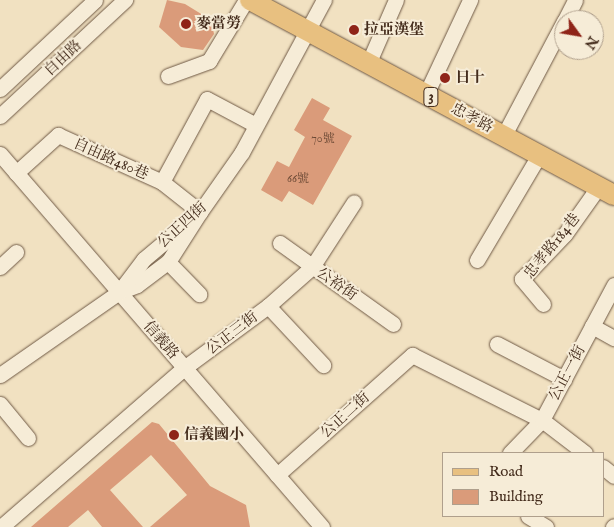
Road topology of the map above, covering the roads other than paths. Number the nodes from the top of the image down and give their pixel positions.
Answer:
1 (95, 0) edge
2 (125, 0) edge
3 (246, 0) edge
4 (250, 0) edge
5 (324, 0) edge
6 (396, 0) edge
7 (470, 0) edge
8 (307, 32) junction
9 (554, 39) edge
10 (368, 64) junction
11 (168, 76) dead end
12 (0, 88) edge
13 (426, 94) junction
14 (0, 116) edge
15 (256, 125) junction
16 (504, 135) junction
17 (0, 154) edge
18 (539, 154) junction
19 (16, 173) junction
20 (162, 182) junction
21 (606, 191) edge
22 (354, 202) dead end
23 (200, 212) junction
24 (280, 243) dead end
25 (16, 252) dead end
26 (477, 260) dead end
27 (168, 262) junction
28 (0, 267) edge
29 (312, 267) junction
30 (614, 285) edge
31 (119, 292) junction
32 (199, 294) dead end
33 (543, 304) dead end
34 (268, 306) junction
35 (393, 324) dead end
36 (592, 326) junction
37 (614, 338) edge
38 (497, 344) dead end
39 (323, 365) dead end
40 (3, 366) edge
41 (184, 368) junction
42 (564, 379) junction
43 (0, 404) edge
44 (542, 420) junction
45 (28, 438) dead end
46 (511, 452) edge
47 (583, 452) edge
48 (277, 475) junction
49 (530, 517) edge
50 (1, 527) edge
51 (322, 527) edge
52 (546, 527) edge

1 - 12 street, 自由路
2 - 14 street, 自由路
3 - 11 street
4 - 8 main road, 忠孝路 / 3
5 - 8 street, 公正四街
6 - 10 street
7 - 13 street
8 - 10 main road, 忠孝路 / 3
8 - 15 street, 公正四街
9 - 16 street
10 - 13 main road, 忠孝路 / 3
13 - 16 main road, 忠孝路 / 3
15 - 20 street
15 - 23 street, 公正四街
16 - 18 main road, 忠孝路 / 3
17 - 19 street, 信義路
18 - 21 main road, 忠孝路 / 3
18 - 26 street
19 - 20 street, 自由路480巷
19 - 31 street, 信義路
20 - 23 street
21 - 33 street, 忠孝路184巷
22 - 29 street, 公正三街
23 - 27 street
23 - 31 street, 公正四街
24 - 29 street, 公裕街
25 - 28 street
27 - 31 street
27 - 32 street
29 - 34 street, 公正三街
29 - 35 street, 公裕街
30 - 36 street, 公正一街
31 - 40 street, 公正四街
31 - 41 street, 信義路
34 - 39 street
34 - 41 street, 公正三街
36 - 37 street
36 - 42 street, 公正一街
38 - 42 street
41 - 48 street, 信義路
41 - 50 street, 公正三街
42 - 44 street, 公正一街
43 - 45 street
44 - 46 street, 公正一街
44 - 47 street
44 - 48 street, 公正二街
48 - 51 street, 信義路
49 - 52 street

